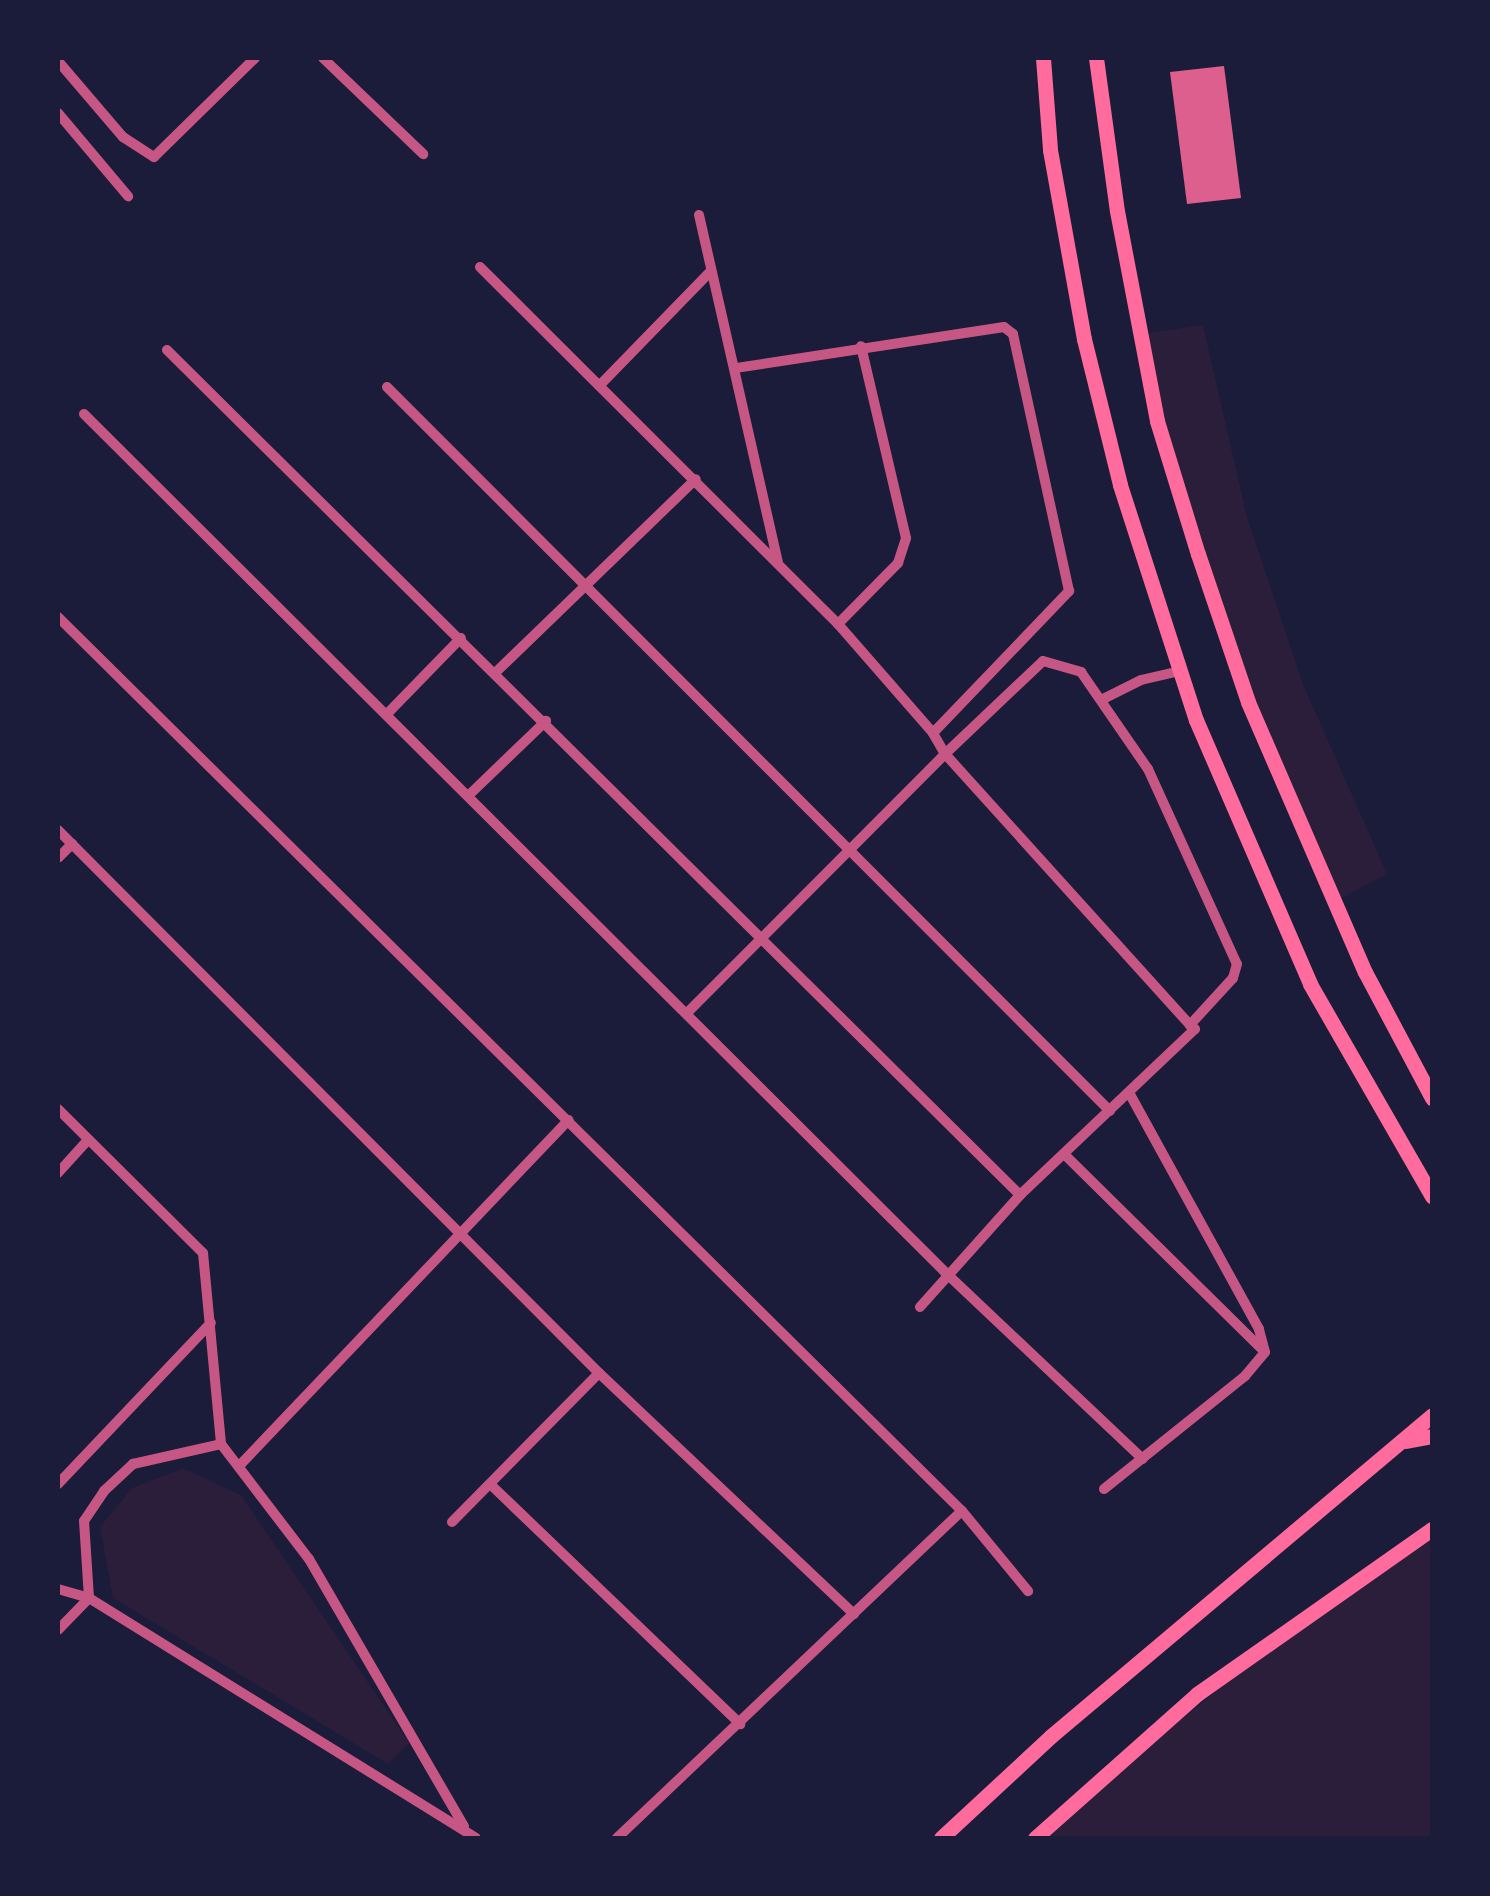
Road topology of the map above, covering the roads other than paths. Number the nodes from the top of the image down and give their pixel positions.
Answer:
1 (255, 58) edge
2 (323, 58) edge
3 (1042, 58) edge
4 (1096, 58) edge
5 (58, 61) edge
6 (58, 113) edge
7 (423, 154) dead end
8 (128, 196) dead end
9 (699, 215) dead end
10 (480, 267) dead end
11 (711, 270) junction
12 (862, 346) junction
13 (167, 350) dead end
14 (734, 368) junction
15 (601, 384) junction
16 (387, 386) dead end
17 (84, 414) dead end
18 (696, 479) junction
19 (778, 564) junction
20 (587, 587) junction
21 (58, 617) edge
22 (838, 624) junction
23 (461, 638) junction
24 (495, 672) junction
25 (1180, 672) junction
26 (1102, 699) junction
27 (387, 714) junction
28 (546, 721) junction
29 (932, 733) junction
30 (945, 754) junction
31 (469, 794) junction
32 (58, 830) edge
33 (72, 844) junction
34 (849, 851) junction
35 (58, 858) edge
36 (764, 935) junction
37 (689, 1011) junction
38 (1190, 1025) junction
39 (1129, 1093) junction
40 (1432, 1098) edge
41 (58, 1109) edge
42 (1110, 1111) junction
43 (569, 1120) junction
44 (86, 1142) junction
45 (1064, 1154) junction
46 (58, 1173) edge
47 (1020, 1196) junction
48 (1432, 1196) edge
49 (458, 1234) junction
50 (945, 1272) junction
51 (920, 1307) dead end
52 (210, 1323) junction
53 (1265, 1352) junction
54 (599, 1373) junction
55 (1432, 1414) edge
56 (1432, 1436) edge
57 (1406, 1440) junction
58 (221, 1444) junction
59 (1143, 1459) junction
60 (241, 1464) junction
61 (58, 1484) edge
62 (490, 1484) junction
63 (1104, 1489) dead end
64 (962, 1512) junction
65 (452, 1522) dead end
66 (1432, 1529) edge
67 (58, 1589) edge
68 (1028, 1591) dead end
69 (89, 1598) junction
70 (854, 1614) junction
71 (58, 1630) edge
72 (740, 1724) junction
73 (464, 1826) junction
74 (476, 1838) edge
75 (616, 1838) edge
76 (940, 1838) edge
77 (1034, 1838) edge

1 - 5 street
2 - 7 street
3 - 25 main road
4 - 40 main road
6 - 8 street
9 - 11 street
10 - 15 street
11 - 14 street
11 - 15 street
12 - 14 street
12 - 22 street
12 - 29 street
13 - 23 street
14 - 19 street
15 - 18 street
16 - 20 street
17 - 27 street
18 - 19 street
18 - 20 street
19 - 22 street
20 - 24 street
20 - 34 street
21 - 43 street
22 - 29 street
23 - 24 street
23 - 27 street
24 - 28 street
25 - 26 street
25 - 48 main road
26 - 30 street
26 - 38 street
27 - 31 street
28 - 31 street
28 - 36 street
29 - 30 street
30 - 34 street
30 - 38 street
31 - 37 street
32 - 33 street
33 - 35 street
33 - 49 street
34 - 36 street
34 - 42 street
36 - 37 street
36 - 47 street
37 - 50 street
38 - 39 street
39 - 42 street
39 - 53 street
41 - 44 street
42 - 45 street
43 - 49 street
43 - 64 street
44 - 46 street
44 - 52 street
45 - 47 street
45 - 53 street
47 - 50 street
49 - 54 street
49 - 60 street
50 - 51 street
50 - 59 street
52 - 58 street
52 - 61 street
53 - 59 street
54 - 62 street
54 - 70 street
55 - 57 main road
56 - 57 main road
57 - 76 main road
58 - 60 street
58 - 69 street
59 - 63 street
60 - 73 street
62 - 65 street
62 - 72 street
64 - 68 street
64 - 70 street
66 - 77 main road
67 - 69 street
69 - 71 street
69 - 73 street
70 - 72 street
72 - 75 street
73 - 74 street

